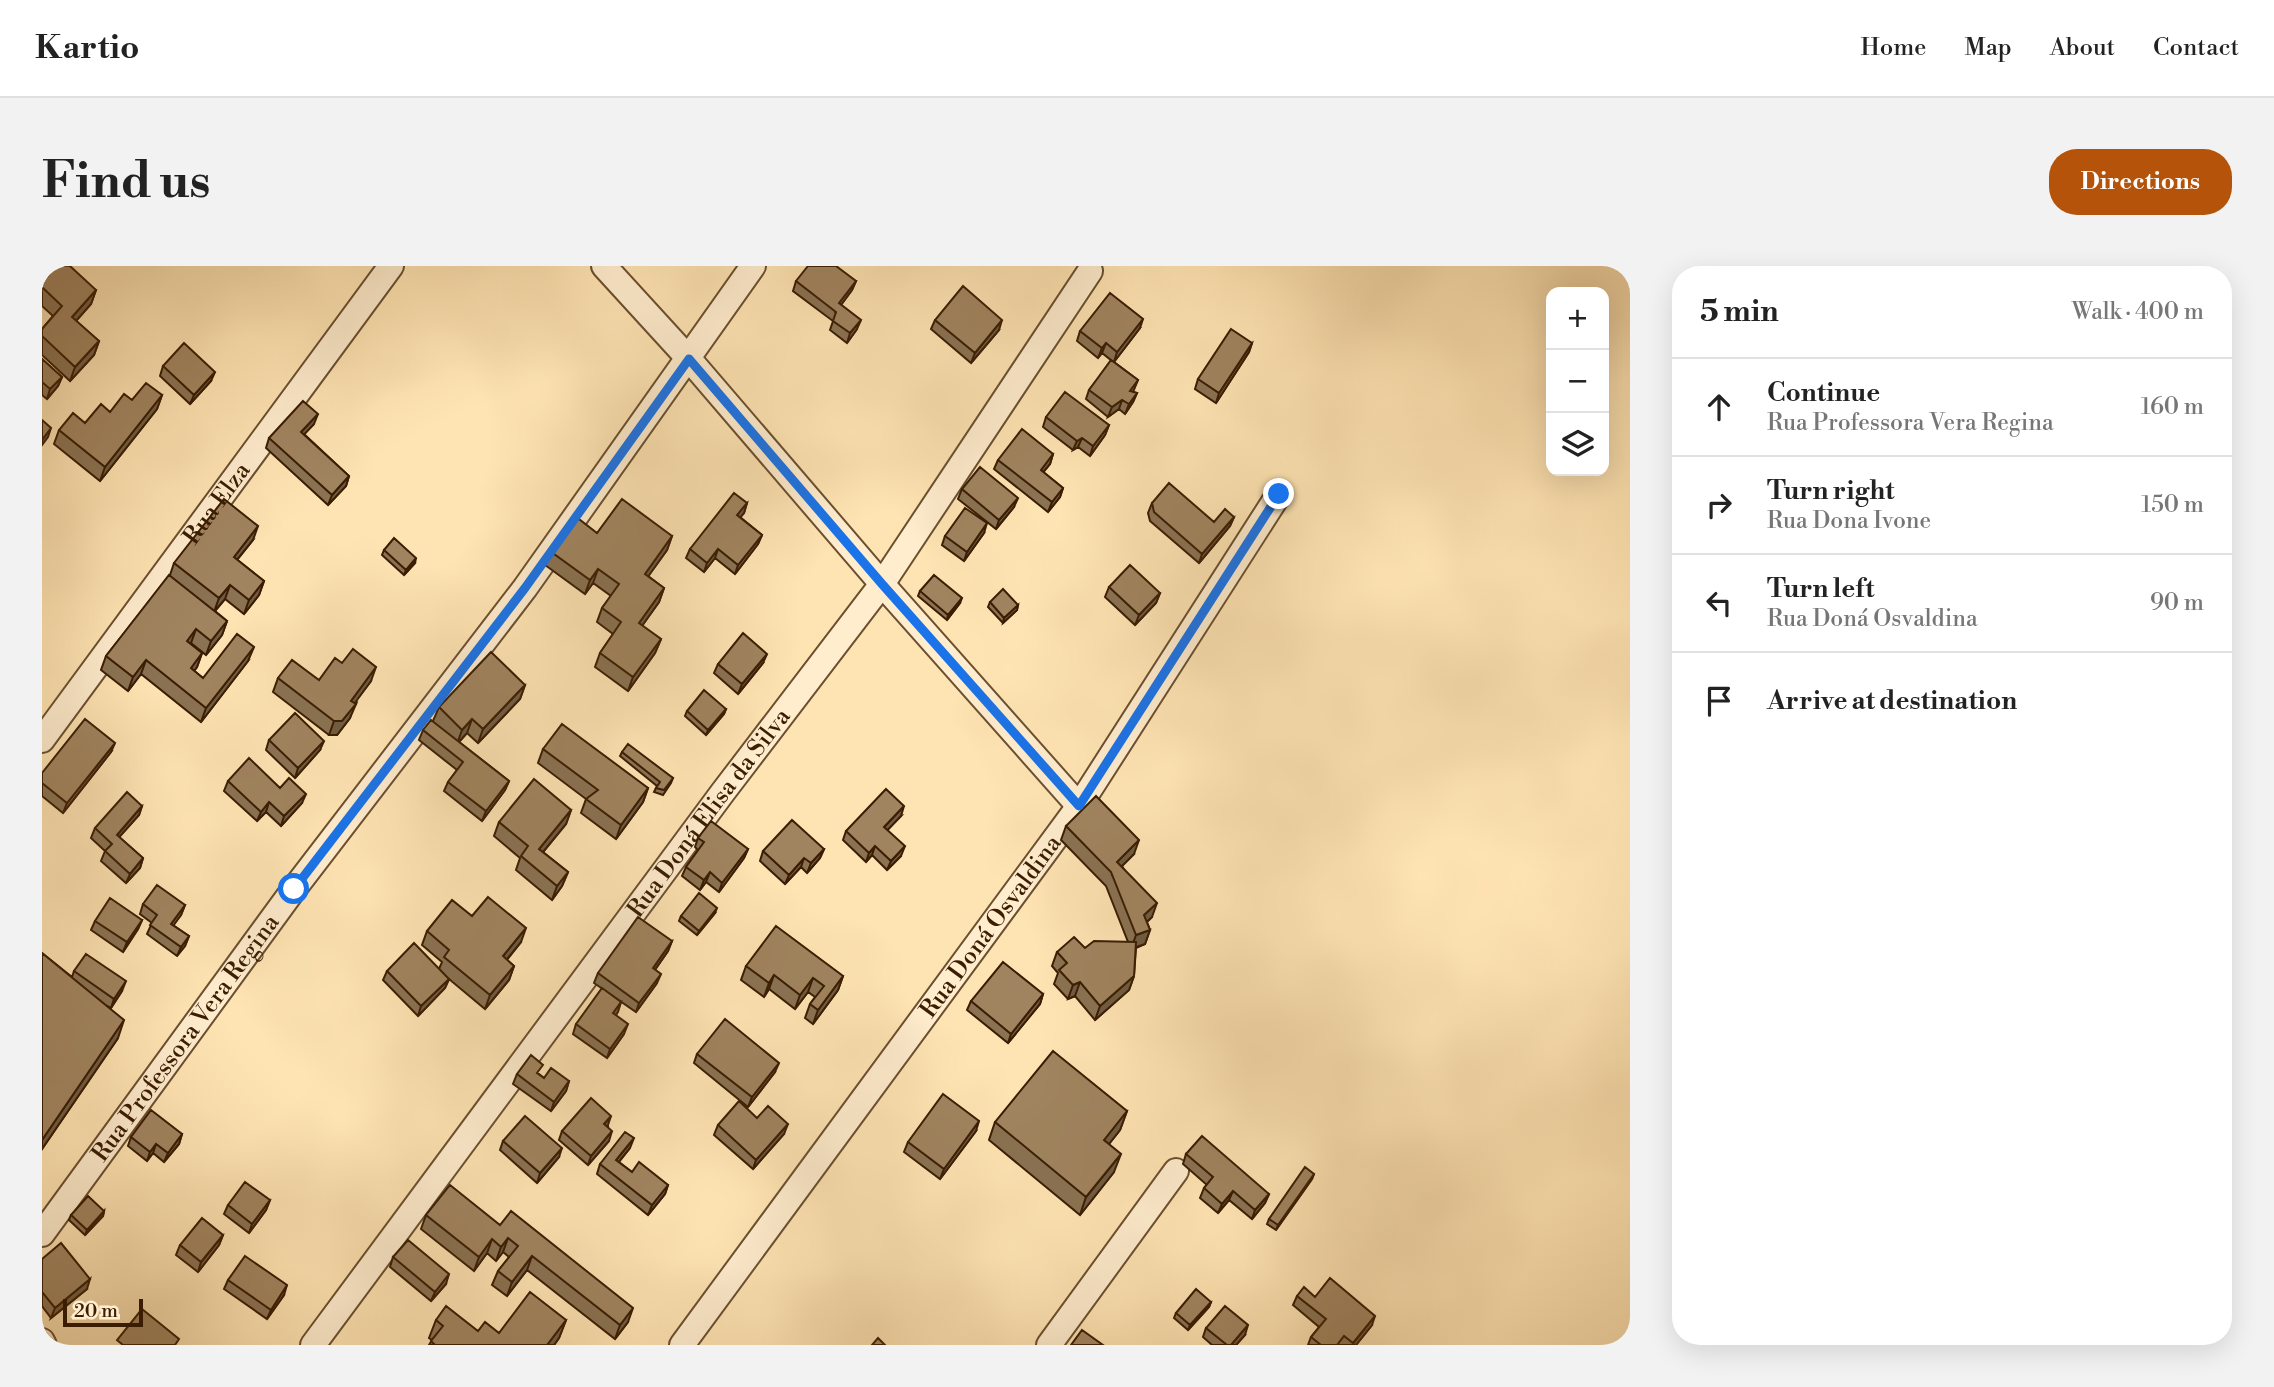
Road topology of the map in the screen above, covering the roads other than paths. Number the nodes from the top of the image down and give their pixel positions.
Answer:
1 (391, 266) edge
2 (604, 266) edge
3 (753, 266) edge
4 (1090, 271) dead end
5 (689, 359) junction
6 (1279, 494) dead end
7 (882, 584) junction
8 (42, 740) edge
9 (1079, 806) junction
10 (1176, 1171) dead end
11 (42, 1234) edge
12 (313, 1345) edge
13 (682, 1345) edge
14 (1049, 1345) edge

1 - 8 street, Rua Elza
2 - 5 street
3 - 5 street, Rua Professora Vera Regina
4 - 7 street, Rua Doná Elisa da Silva
5 - 7 street
5 - 11 street, Rua Professora Vera Regina
6 - 9 street, Rua Doná Osvaldina
7 - 9 street
7 - 12 street, Rua Doná Elisa da Silva
9 - 13 street, Rua Doná Osvaldina
10 - 14 street

